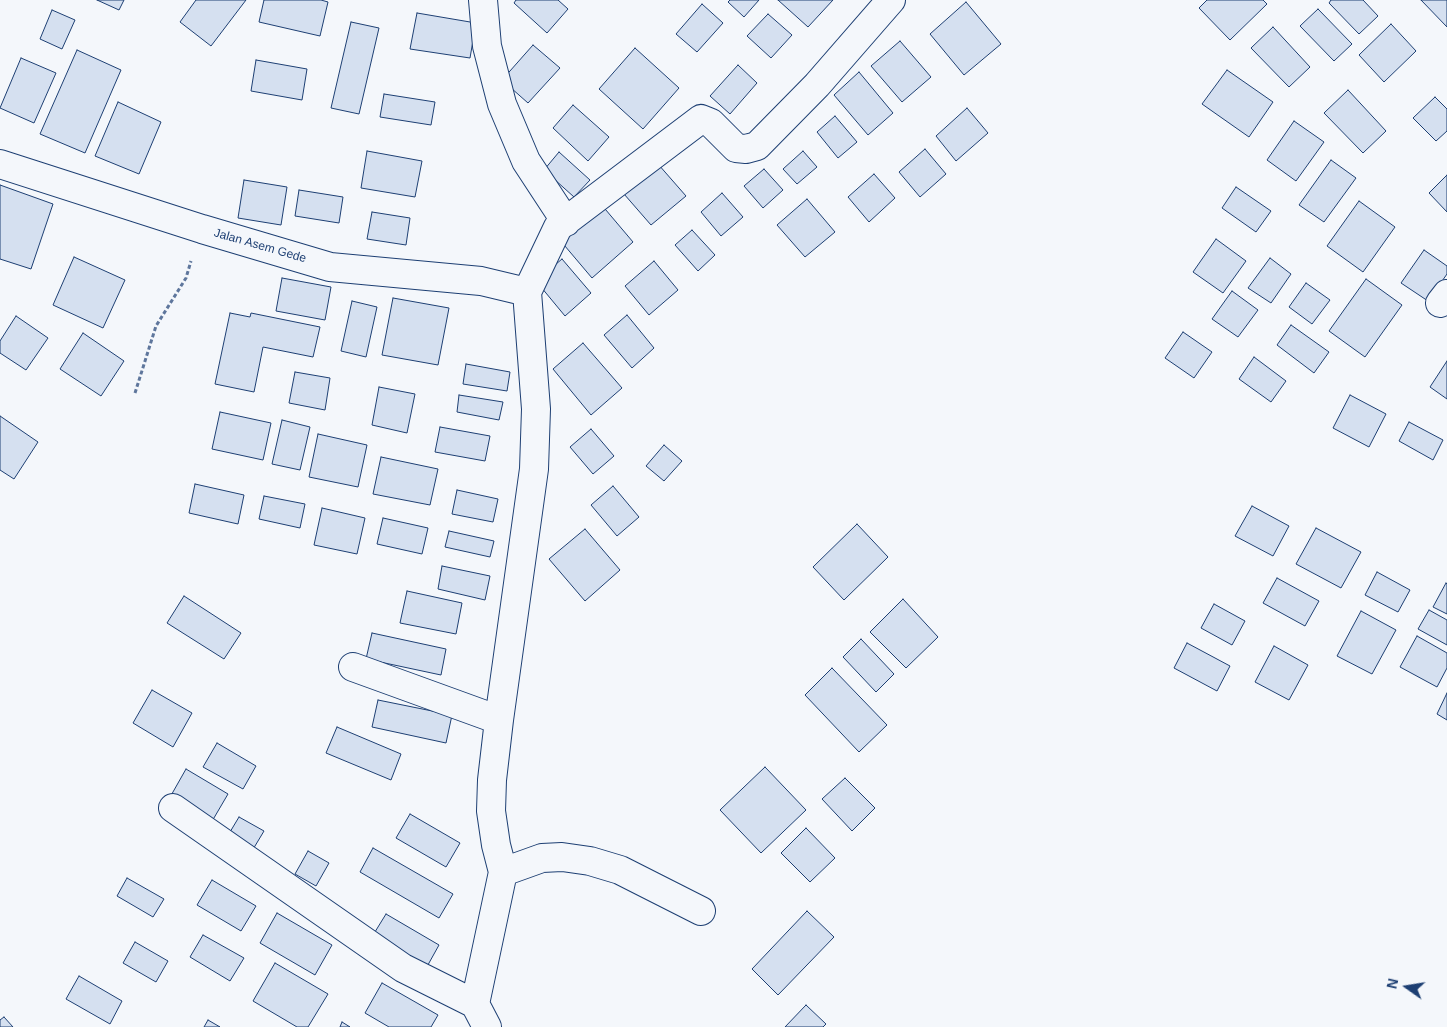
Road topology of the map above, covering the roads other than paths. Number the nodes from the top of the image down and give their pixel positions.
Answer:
1 (483, 0) edge
2 (891, 0) edge
3 (0, 164) edge
4 (566, 222) junction
5 (527, 292) junction
6 (352, 667) dead end
7 (499, 720) junction
8 (173, 808) dead end
9 (503, 872) junction
10 (701, 911) dead end
11 (481, 1015) edge

1 - 4 street
2 - 4 street
3 - 5 street, Jalan Asem Gede
4 - 5 street
5 - 7 street
6 - 7 street
7 - 9 street
8 - 11 street
9 - 10 street
9 - 11 street

